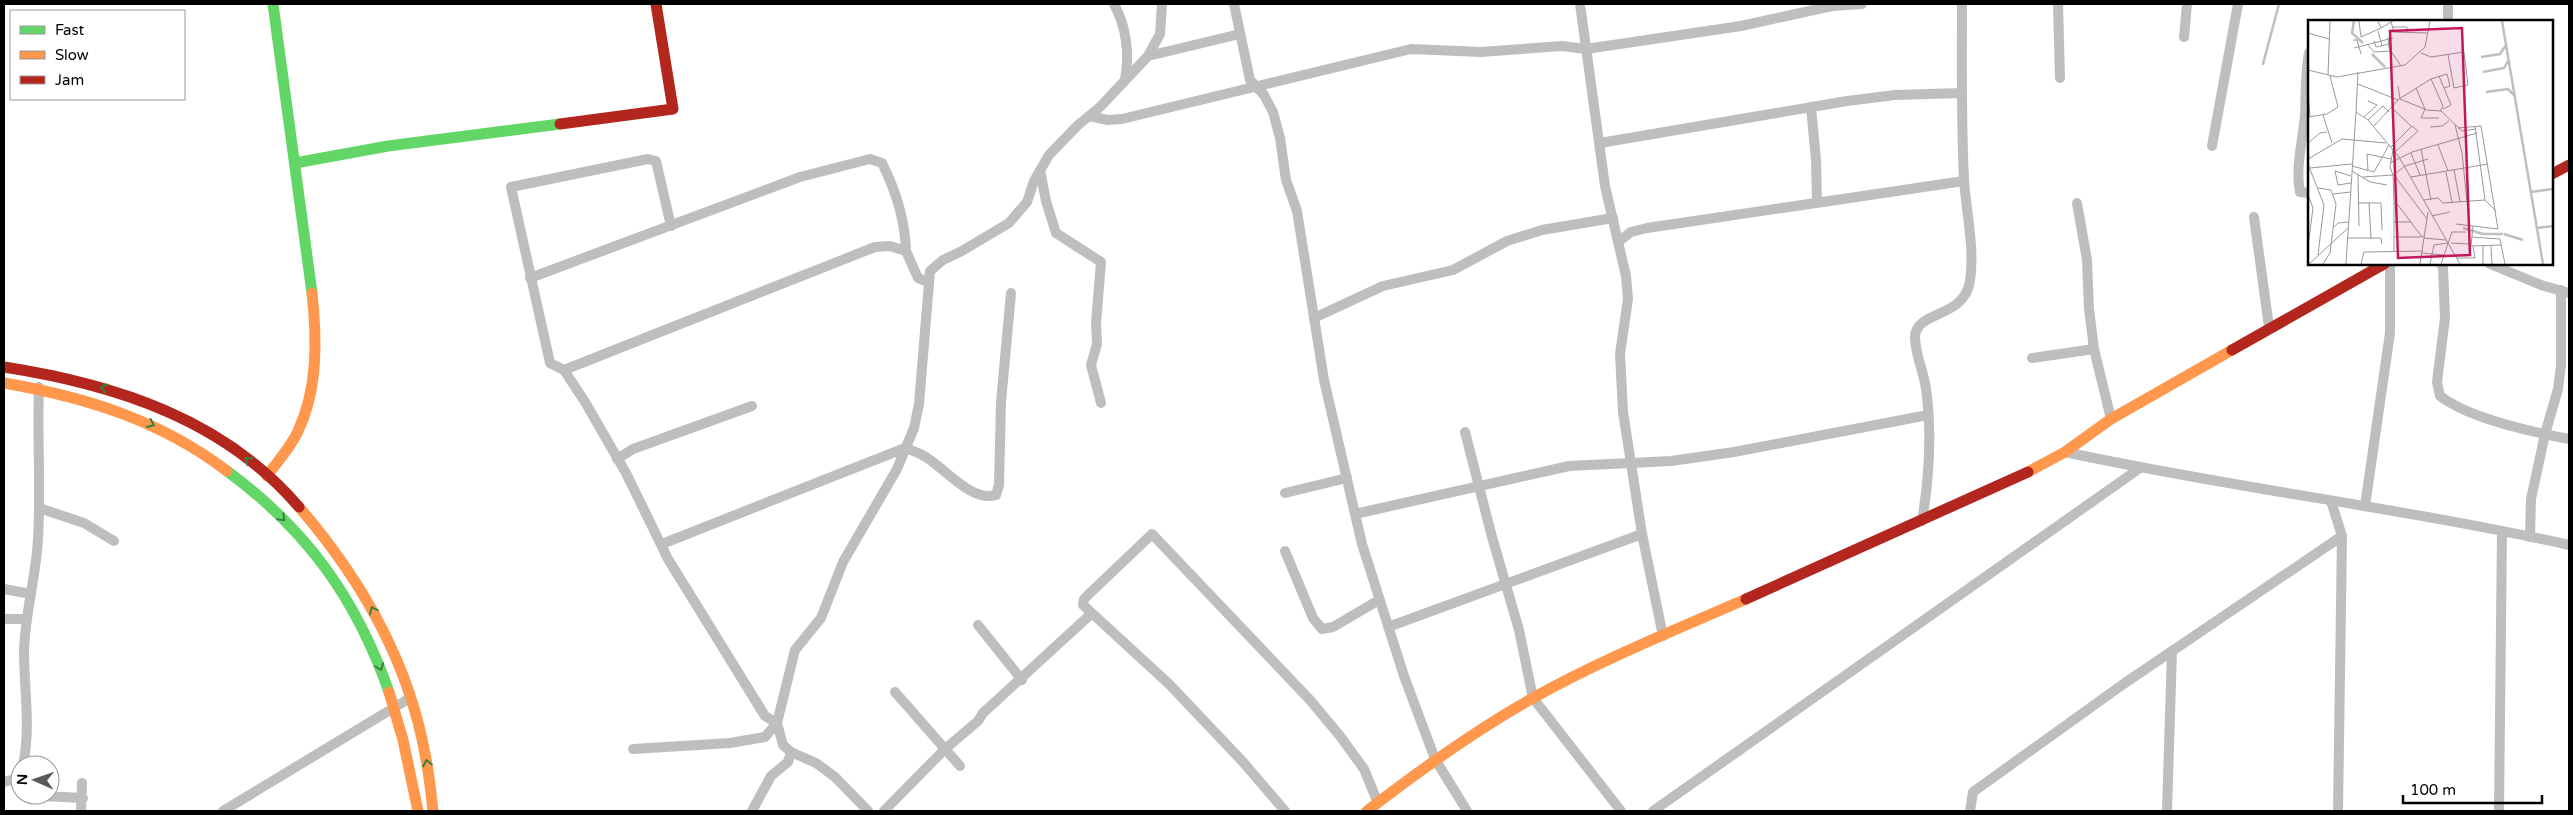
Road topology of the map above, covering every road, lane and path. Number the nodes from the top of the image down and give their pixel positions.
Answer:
1 (273, 4) edge
2 (656, 4) edge
3 (1114, 4) edge
4 (1162, 4) edge
5 (1234, 4) edge
6 (1580, 4) edge
7 (1862, 4) edge
8 (1962, 4) edge
9 (2058, 4) edge
10 (2187, 4) edge
11 (2238, 4) edge
12 (2448, 4) edge
13 (2448, 20) edge
14 (1240, 34) junction
15 (2184, 37) dead end
16 (1586, 48) junction
17 (1148, 56) junction
18 (2308, 56) edge
19 (2060, 78) dead end
20 (1126, 79) junction
21 (1254, 87) junction
22 (1962, 93) junction
23 (1811, 107) junction
24 (1089, 116) junction
25 (1600, 143) junction
26 (2212, 146) dead end
27 (295, 163) junction
28 (1040, 170) junction
29 (2567, 170) edge
30 (2553, 174) edge
31 (1964, 181) junction
32 (2308, 193) edge
33 (1817, 203) junction
34 (2077, 203) dead end
35 (2254, 217) dead end
36 (1613, 218) junction
37 (671, 226) junction
38 (1618, 242) junction
39 (906, 251) junction
40 (2382, 265) edge
41 (2390, 265) edge
42 (2442, 265) edge
43 (2493, 265) edge
44 (530, 278) junction
45 (928, 282) junction
46 (2565, 291) edge
47 (1011, 293) dead end
48 (1314, 318) junction
49 (2269, 327) junction
50 (2094, 348) junction
51 (2032, 358) dead end
52 (4, 367) edge
53 (564, 370) junction
54 (4, 383) edge
55 (39, 387) junction
56 (1101, 402) dead end
57 (752, 406) dead end
58 (1928, 415) junction
59 (2112, 419) junction
60 (1465, 432) dead end
61 (2545, 434) junction
62 (2569, 439) edge
63 (906, 448) junction
64 (2065, 452) junction
65 (617, 459) junction
66 (1631, 465) junction
67 (2140, 468) junction
68 (267, 476) junction
69 (1347, 478) junction
70 (1479, 487) junction
71 (1285, 493) dead end
72 (2331, 501) junction
73 (2365, 506) junction
74 (39, 508) junction
75 (1355, 514) junction
76 (1922, 521) junction
77 (2502, 531) junction
78 (1642, 534) junction
79 (2342, 536) junction
80 (2530, 537) junction
81 (114, 541) dead end
82 (662, 544) junction
83 (2569, 546) edge
84 (1285, 550) dead end
85 (1506, 585) junction
86 (4, 589) edge
87 (31, 594) junction
88 (1379, 600) junction
89 (1091, 614) junction
90 (4, 619) edge
91 (26, 619) junction
92 (978, 625) dead end
93 (1388, 627) junction
94 (1663, 636) junction
95 (2172, 651) junction
96 (1022, 680) junction
97 (895, 692) dead end
98 (410, 698) junction
99 (1533, 698) junction
100 (395, 707) junction
101 (777, 724) junction
102 (633, 749) dead end
103 (945, 749) junction
104 (791, 752) junction
105 (23, 755) edge
106 (1436, 759) junction
107 (960, 766) dead end
108 (82, 783) dead end
109 (60, 797) edge
110 (83, 798) junction
111 (1378, 802) junction
112 (226, 810) edge
113 (81, 811) edge
114 (418, 811) edge
115 (434, 811) edge
116 (752, 811) edge
117 (868, 811) edge
118 (884, 811) edge
119 (1285, 811) edge
120 (1367, 811) edge
121 (1467, 811) edge
122 (1621, 811) edge
123 (1653, 811) edge
124 (1970, 811) edge
125 (2167, 811) edge
126 (2338, 811) edge
127 (2499, 811) edge

1 - 27 main road
2 - 27 main road
3 - 20 street
4 - 17 street
5 - 14 street
6 - 16 street
7 - 16 street
8 - 22 street
9 - 19 street
10 - 15 street
11 - 26 street
12 - 13 street
14 - 17 street
14 - 21 street
16 - 21 street
16 - 25 street
17 - 20 street
18 - 32 street
20 - 24 street
21 - 24 street
21 - 48 street
22 - 23 street
22 - 31 street
23 - 25 street
23 - 33 street
24 - 28 street
25 - 36 street
27 - 68 main road
28 - 45 street
28 - 56 street
29 - 30 main road
31 - 33 street
31 - 58 street
33 - 38 street
34 - 50 street
35 - 49 street
36 - 38 street
36 - 48 street
37 - 39 street
37 - 44 street
37 - 44 street
38 - 66 street
39 - 45 street
39 - 53 street
40 - 49 main road
41 - 73 street
42 - 61 street
43 - 46 street
44 - 53 street
45 - 63 street
46 - 61 street
47 - 63 street
48 - 69 street
49 - 59 main road
50 - 51 street
50 - 59 street
68 -> 52 main road
53 - 65 street
54 - 55 main road
55 - 74 street
55 -> 100 main road
57 - 65 street
58 - 66 street
58 - 76 street
59 - 64 main road
60 - 70 street
61 - 62 street
61 - 80 street
63 - 82 street
63 - 101 street
64 - 67 street
64 - 76 main road
65 - 82 street
66 - 70 street
66 - 78 street
67 - 72 street
67 - 123 street
98 -> 68 main road
69 - 71 street
69 - 75 street
70 - 75 street
70 - 85 street
72 - 73 street
72 - 79 street
73 - 77 street
74 - 81 street
74 - 87 street
75 - 88 street
76 - 94 main road
77 - 80 street
77 - 127 street
78 - 85 street
78 - 94 street
79 - 95 street
79 - 126 street
80 - 83 street
82 - 101 street
84 - 88 street
85 - 93 street
85 - 99 street
86 - 87 street
87 - 91 street
88 - 93 street
89 - 96 street
89 - 111 street
89 - 119 street
90 - 91 street
91 - 105 street
92 - 96 street
93 - 106 street
94 - 99 main road
95 - 124 street
95 - 125 street
96 - 103 street
97 - 103 street
98 - 100 street
115 -> 98 main road
99 - 106 main road
99 - 122 street
100 - 112 street
100 - 114 main road
101 - 102 street
101 - 104 street
103 - 107 street
103 - 118 street
104 - 116 street
104 - 117 street
106 - 111 main road
106 - 121 street
108 - 110 street
109 - 110 street
110 - 113 street
111 - 120 main road

